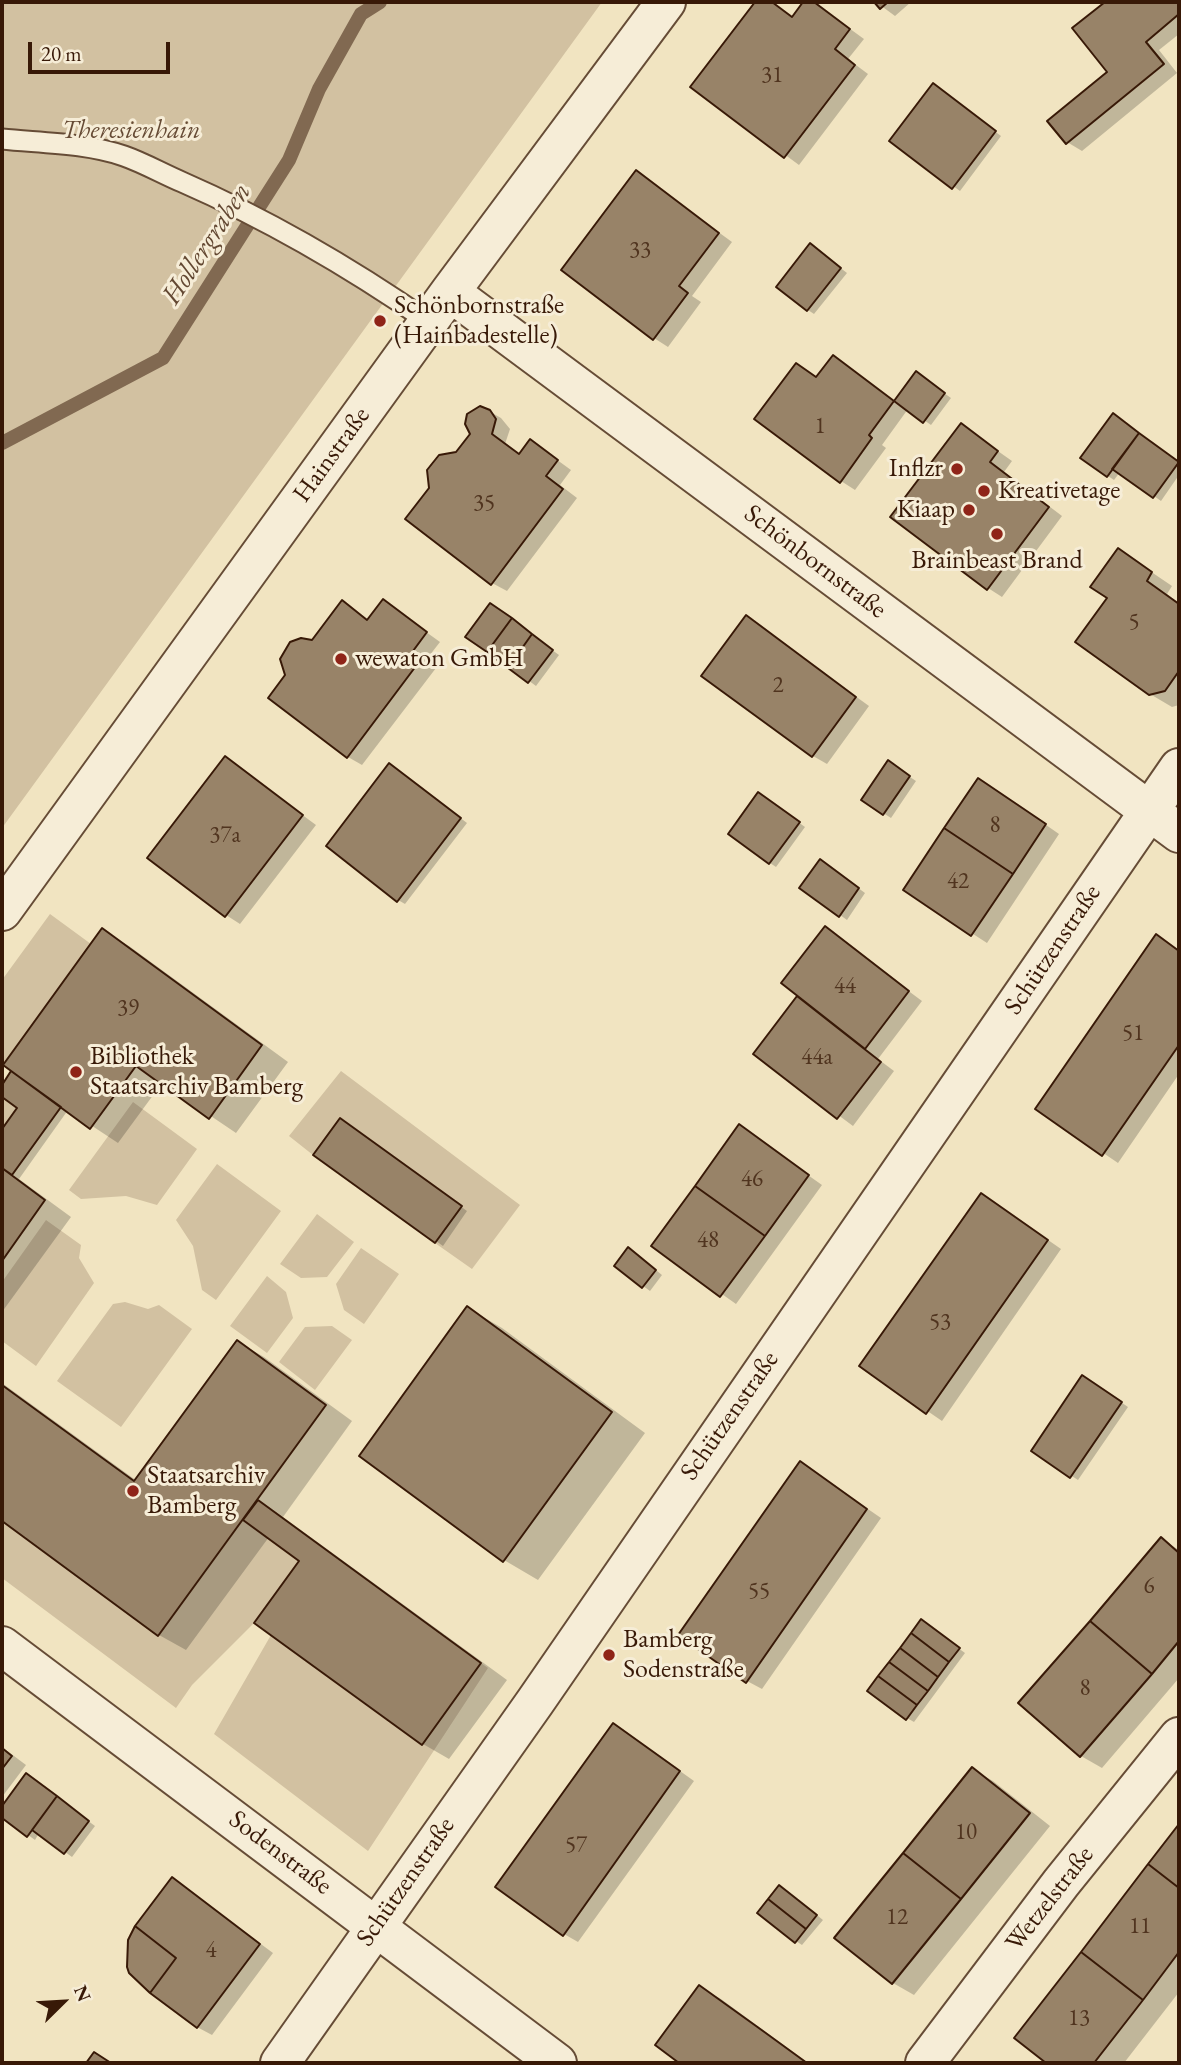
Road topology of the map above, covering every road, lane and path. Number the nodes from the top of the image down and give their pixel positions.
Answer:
1 (666, 2) edge
2 (2, 139) edge
3 (439, 307) junction
4 (1179, 768) edge
5 (1165, 822) edge
6 (2, 911) edge
7 (2, 1646) edge
8 (1179, 1737) edge
9 (375, 1924) junction
10 (280, 2063) edge
11 (557, 2063) edge
12 (925, 2063) edge

1 - 3 street, Hainstraße
2 - 3 lane
3 - 5 street, Schönbornstraße
3 - 6 street, Hainstraße
4 - 5 street, Schützenstraße
5 - 9 street, Schützenstraße
7 - 9 street, Sodenstraße
8 - 12 street, Wetzelstraße
9 - 10 street, Schützenstraße
9 - 11 street, Sodenstraße

